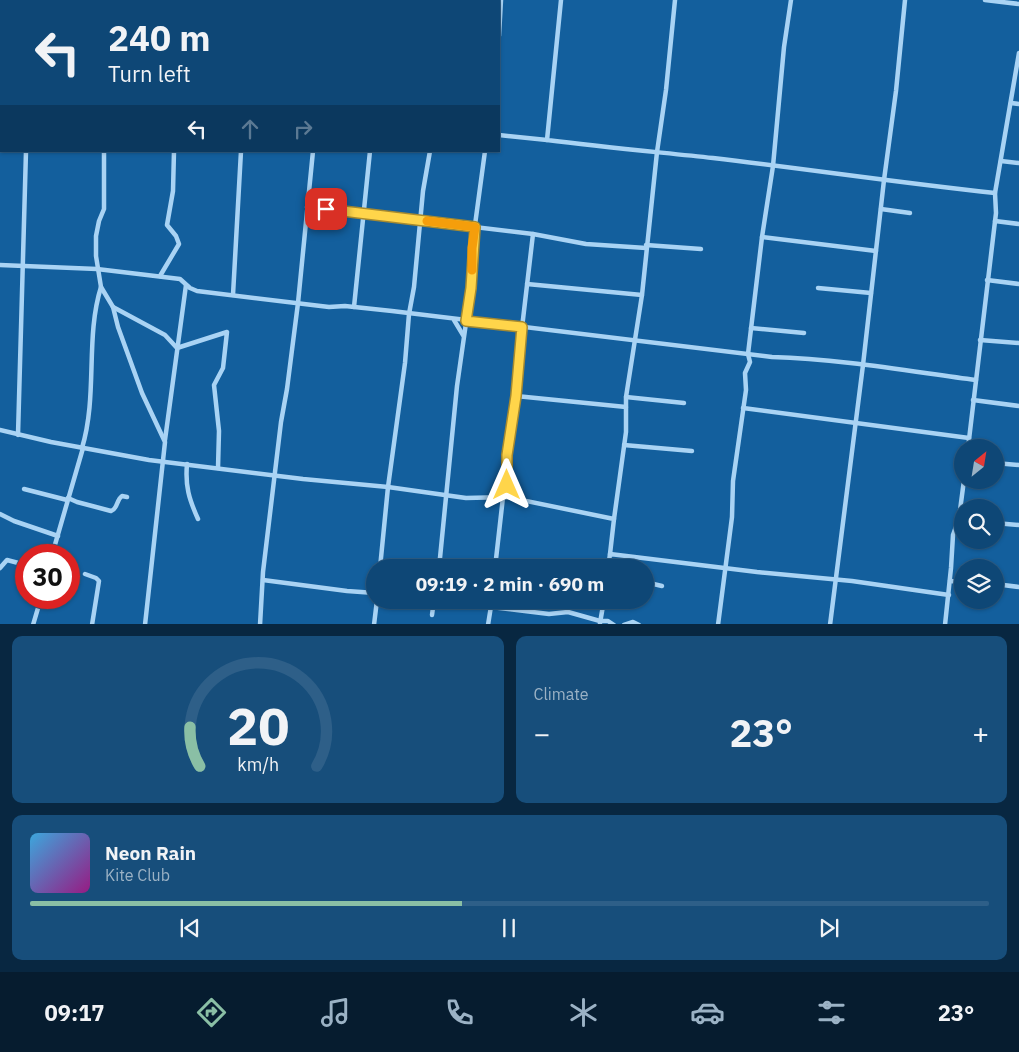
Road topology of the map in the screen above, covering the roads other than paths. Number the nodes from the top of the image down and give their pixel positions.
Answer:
1 (501, 0) edge
2 (561, 0) edge
3 (675, 0) edge
4 (791, 0) edge
5 (905, 0) edge
6 (985, 0) edge
7 (1019, 4) edge
8 (500, 18) edge
9 (1019, 53) edge
10 (1011, 103) junction
11 (1019, 104) edge
12 (500, 136) edge
13 (547, 140) junction
14 (26, 152) edge
15 (104, 152) edge
16 (174, 152) edge
17 (241, 152) edge
18 (313, 152) edge
19 (370, 152) edge
20 (430, 152) edge
21 (485, 152) edge
22 (657, 152) junction
23 (1001, 161) junction
24 (1019, 163) edge
25 (772, 166) junction
26 (884, 180) junction
27 (995, 193) junction
28 (307, 207) junction
29 (881, 208) junction
30 (363, 213) junction
31 (910, 213) dead end
32 (420, 220) junction
33 (995, 221) junction
34 (1019, 224) edge
35 (475, 227) junction
36 (533, 234) junction
37 (762, 237) junction
38 (646, 247) junction
39 (701, 249) dead end
40 (876, 251) junction
41 (0, 265) edge
42 (22, 266) junction
43 (97, 269) junction
44 (160, 276) junction
45 (987, 280) junction
46 (527, 284) junction
47 (1019, 284) edge
48 (186, 285) junction
49 (101, 287) junction
50 (818, 288) dead end
51 (871, 293) junction
52 (233, 295) junction
53 (642, 295) junction
54 (298, 303) junction
55 (113, 306) junction
56 (354, 308) junction
57 (409, 314) junction
58 (454, 320) junction
59 (466, 321) junction
60 (522, 327) junction
61 (751, 328) junction
62 (804, 333) dead end
63 (463, 336) junction
64 (980, 340) junction
65 (636, 341) junction
66 (1019, 344) edge
67 (178, 348) junction
68 (748, 354) junction
69 (863, 365) junction
70 (976, 380) junction
71 (516, 396) junction
72 (626, 398) junction
73 (973, 400) junction
74 (684, 402) dead end
75 (1019, 406) edge
76 (626, 407) junction
77 (743, 408) junction
78 (856, 423) junction
79 (0, 430) edge
80 (18, 434) junction
81 (969, 438) joint
82 (165, 442) junction
83 (624, 445) junction
84 (83, 448) junction
85 (692, 451) dead end
86 (162, 461) junction
87 (1004, 463) edge
88 (187, 464) junction
89 (1019, 465) edge
90 (218, 468) junction
91 (275, 474) junction
92 (388, 487) junction
93 (24, 488) dead end
94 (445, 495) junction
95 (127, 497) dead end
96 (497, 497) junction
97 (505, 497) junction
98 (68, 499) junction
99 (501, 504) junction
100 (0, 514) edge
101 (198, 519) dead end
102 (614, 519) junction
103 (1004, 524) edge
104 (1019, 525) edge
105 (954, 533) edge
106 (58, 536) junction
107 (55, 544) edge
108 (610, 554) junction
109 (381, 559) edge
110 (440, 559) edge
111 (496, 559) edge
112 (609, 559) edge
113 (15, 562) edge
114 (0, 568) edge
115 (725, 568) junction
116 (85, 574) dead end
117 (263, 580) junction
118 (836, 580) junction
119 (950, 581) junction
120 (954, 581) edge
121 (654, 584) edge
122 (1004, 585) edge
123 (662, 586) dead end
124 (1019, 587) edge
125 (366, 592) edge
126 (949, 595) junction
127 (38, 609) edge
128 (376, 609) edge
129 (433, 609) edge
130 (491, 609) edge
131 (508, 609) edge
132 (602, 609) edge
133 (432, 615) dead end
134 (600, 623) edge
135 (33, 624) edge
136 (92, 624) edge
137 (145, 624) edge
138 (260, 624) edge
139 (374, 624) edge
140 (488, 624) edge
141 (614, 624) edge
142 (624, 624) edge
143 (639, 624) edge
144 (718, 624) edge
145 (830, 624) edge
146 (945, 624) edge

1 - 8 street
2 - 13 street
3 - 22 street
4 - 25 street
5 - 26 street
6 - 7 street
9 - 10 street
10 - 11 street
10 - 23 street
12 - 13 street
13 - 22 street
14 - 42 street
15 - 43 street
16 - 44 street
17 - 52 street
18 - 28 street
19 - 30 street
20 - 32 street
21 - 35 street
22 - 25 street
22 - 38 street
23 - 24 street
23 - 27 street
25 - 26 street
25 - 37 street
26 - 27 street
26 - 29 street
27 - 33 street
28 - 30 street
28 - 54 street
29 - 31 street
29 - 40 street
30 - 32 street
30 - 56 street
32 - 35 street
32 - 57 street
33 - 34 street
33 - 45 street
35 - 36 street
35 - 59 street
36 - 38 street
36 - 46 street
37 - 40 street
37 - 61 street
38 - 39 street
38 - 53 street
40 - 51 street
41 - 42 street
42 - 43 street
42 - 80 street
43 - 44 street
43 - 49 street
44 - 48 street
45 - 47 street
45 - 64 street
46 - 53 street
46 - 60 street
48 - 52 street
48 - 67 street
49 - 55 street
49 - 84 street
50 - 51 street
51 - 69 street
52 - 54 street
53 - 65 street
54 - 56 street
54 - 91 street
55 - 67 street
55 - 82 street
56 - 57 street
57 - 58 street
57 - 92 street
58 - 59 street
58 - 63 street
59 - 60 street
59 - 63 street
60 - 65 street
60 - 71 street
61 - 62 street
61 - 68 street
63 - 94 street
64 - 66 street
64 - 70 street
65 - 68 street
65 - 72 street
67 - 82 street
67 - 90 street
68 - 69 street
68 - 77 street
69 - 70 street
69 - 78 street
70 - 73 street
71 - 76 street
71 - 97 street
72 - 74 street
72 - 76 street
73 - 75 street
73 - 81 street
76 - 83 street
77 - 78 street
77 - 115 street
78 - 81 street
78 - 118 street
79 - 80 street
80 - 84 street
82 - 86 street
83 - 85 street
83 - 102 street
84 - 86 street
84 - 98 street
86 - 88 street
86 - 137 street
87 - 89 street
88 - 90 street
88 - 101 street
90 - 91 street
91 - 92 street
91 - 117 street
92 - 94 street
92 - 109 street
93 - 98 street
94 - 96 street
94 - 110 street
95 - 98 street
96 - 97 street
96 - 99 street
97 - 99 street
97 - 102 street
98 - 106 street
99 - 111 street
100 - 106 street
102 - 108 street
103 - 104 street
105 - 119 street
106 - 107 street
108 - 112 street
108 - 115 street
113 - 114 street
115 - 118 street
115 - 144 street
116 - 136 street
117 - 125 street
117 - 138 street
118 - 126 street
118 - 145 street
119 - 120 street
119 - 126 street
121 - 123 street
122 - 124 street
126 - 146 street
127 - 135 street
128 - 139 street
129 - 133 street
130 - 140 street
131 - 134 street
132 - 134 street
134 - 141 street
142 - 143 street

